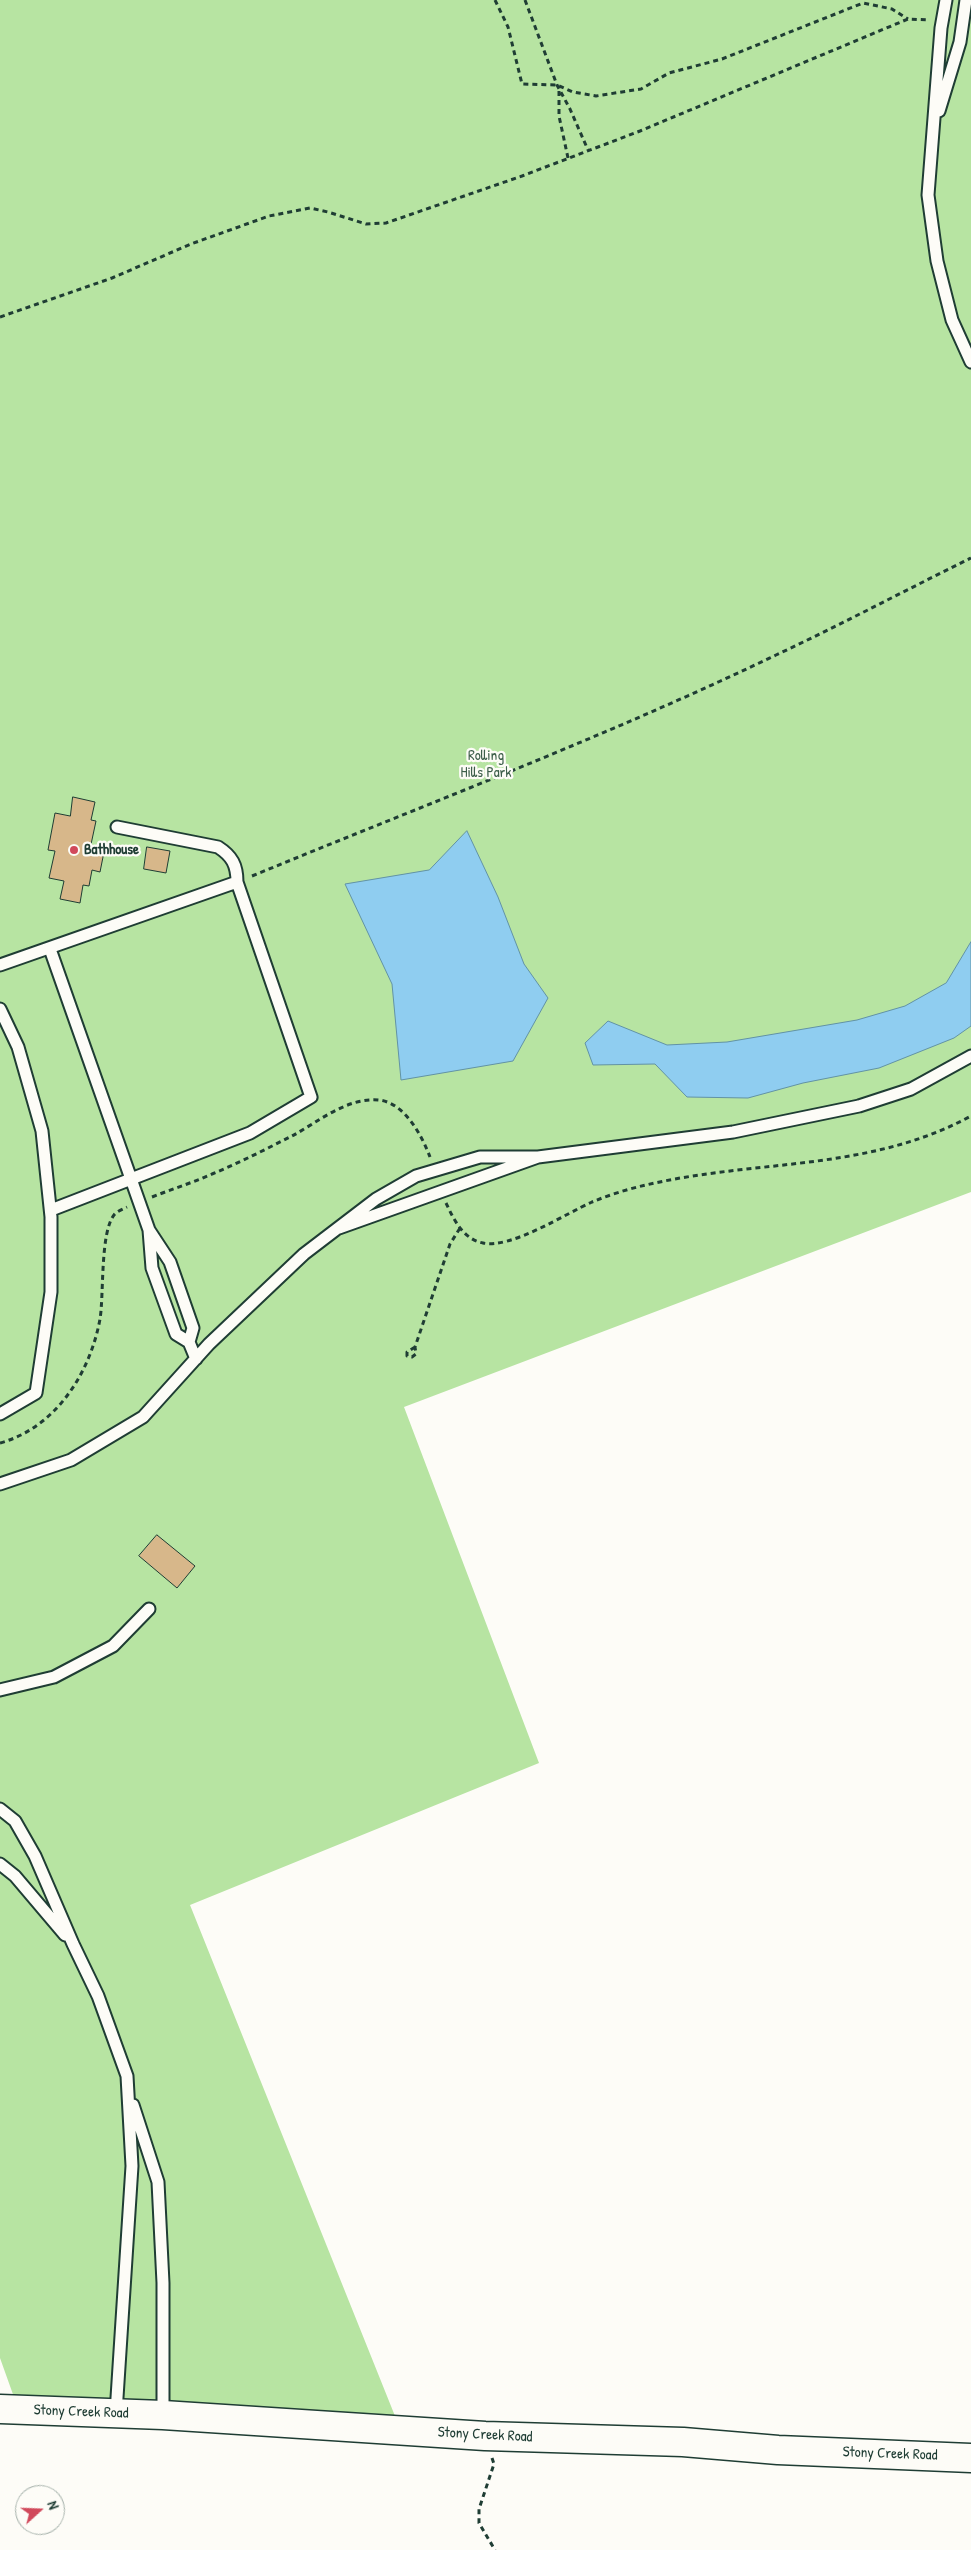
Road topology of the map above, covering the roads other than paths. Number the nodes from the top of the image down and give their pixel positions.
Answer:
1 (946, 0) edge
2 (966, 0) edge
3 (933, 129) junction
4 (971, 362) edge
5 (117, 827) dead end
6 (237, 882) junction
7 (50, 949) junction
8 (0, 965) edge
9 (0, 1009) edge
10 (971, 1056) edge
11 (538, 1157) junction
12 (132, 1179) junction
13 (50, 1210) junction
14 (339, 1228) junction
15 (150, 1230) junction
16 (189, 1342) junction
17 (196, 1359) junction
18 (0, 1414) edge
19 (0, 1484) edge
20 (149, 1609) dead end
21 (0, 1690) edge
22 (0, 1809) edge
23 (0, 1864) edge
24 (73, 1944) junction
25 (130, 2096) junction
26 (0, 2409) edge
27 (116, 2413) junction
28 (163, 2414) junction
29 (971, 2458) edge

1 - 3 lane
2 - 3 lane
3 - 4 lane
5 - 6 lane
6 - 7 lane
6 - 12 lane
7 - 8 lane
7 - 12 lane
9 - 13 lane
10 - 11 lane
11 - 14 lane
11 - 14 lane
12 - 13 lane
12 - 15 lane
13 - 18 lane
14 - 17 lane
15 - 16 lane
15 - 16 lane
16 - 17 lane
17 - 19 lane
20 - 21 lane
22 - 24 lane
23 - 24 lane
24 - 25 lane
25 - 27 lane
25 - 28 lane
26 - 27 main road, Stony Creek Road
27 - 28 main road, Stony Creek Road
28 - 29 main road, Stony Creek Road

